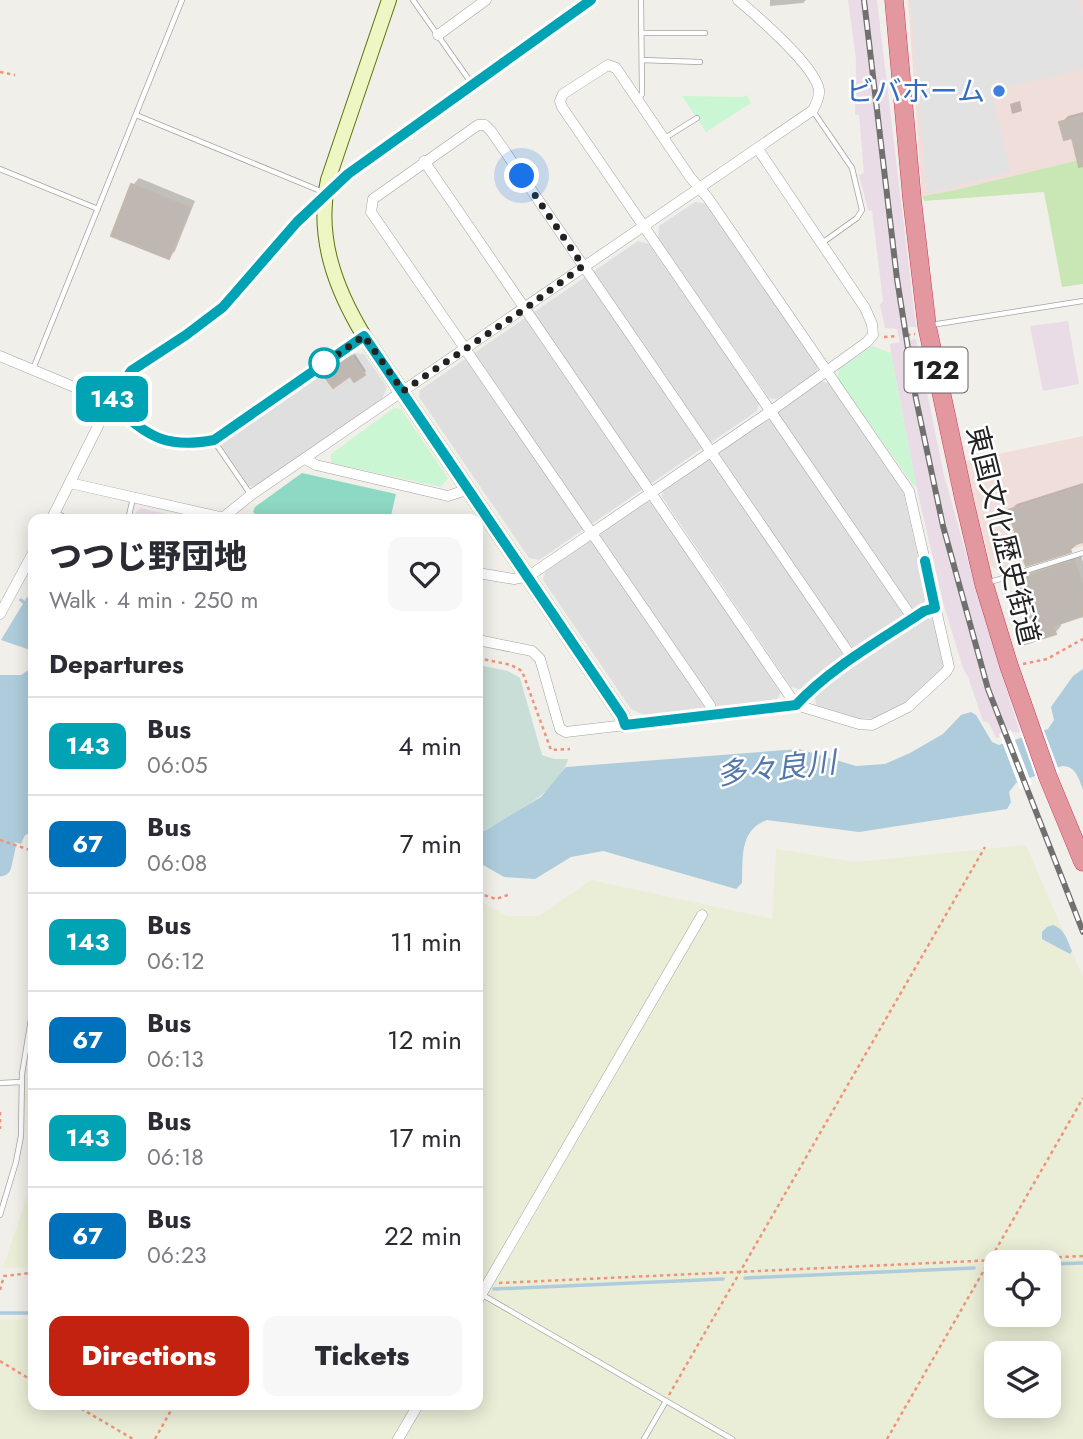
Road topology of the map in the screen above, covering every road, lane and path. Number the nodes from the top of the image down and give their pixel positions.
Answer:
1 (182, 0) edge
2 (389, 0) edge
3 (413, 0) edge
4 (486, 0) edge
5 (591, 0) edge
6 (641, 0) edge
7 (738, 0) edge
8 (894, 0) edge
9 (641, 33) junction
10 (705, 33) dead end
11 (438, 35) junction
12 (642, 61) junction
13 (700, 62) dead end
14 (0, 72) edge
15 (15, 75) dead end
16 (472, 84) junction
17 (639, 100) junction
18 (813, 110) junction
19 (136, 115) junction
20 (697, 118) dead end
21 (664, 138) junction
22 (758, 149) junction
23 (425, 161) junction
24 (0, 169) edge
25 (699, 188) junction
26 (325, 194) junction
27 (98, 209) junction
28 (643, 226) junction
29 (822, 243) junction
30 (583, 266) junction
31 (1083, 301) edge
32 (526, 308) junction
33 (927, 326) junction
34 (873, 335) junction
35 (364, 336) junction
36 (898, 336) dead end
37 (464, 349) junction
38 (0, 356) edge
39 (33, 369) junction
40 (828, 371) junction
41 (403, 391) junction
42 (109, 404) junction
43 (771, 411) junction
44 (214, 440) junction
45 (712, 452) junction
46 (305, 459) junction
47 (70, 483) junction
48 (469, 489) junction
49 (652, 492) junction
50 (251, 495) junction
51 (133, 498) junction
52 (54, 514) edge
53 (129, 514) edge
54 (203, 514) edge
55 (226, 514) edge
56 (591, 533) junction
57 (1083, 553) edge
58 (28, 562) edge
59 (483, 574) edge
60 (529, 576) junction
61 (984, 584) junction
62 (935, 608) junction
63 (0, 614) edge
64 (913, 619) junction
65 (1083, 639) edge
66 (483, 641) edge
67 (483, 659) edge
68 (853, 659) junction
69 (1009, 666) junction
70 (796, 705) junction
71 (711, 716) junction
72 (625, 725) junction
73 (570, 750) dead end
74 (0, 840) edge
75 (1079, 843) edge
76 (985, 847) dead end
77 (28, 848) edge
78 (1083, 862) edge
79 (483, 895) edge
80 (508, 895) dead end
81 (702, 915) dead end
82 (28, 1029) edge
83 (22, 1082) junction
84 (0, 1083) edge
85 (1083, 1098) edge
86 (0, 1112) edge
87 (0, 1129) edge
88 (0, 1215) edge
89 (996, 1250) edge
90 (1083, 1256) edge
91 (1061, 1257) edge
92 (984, 1261) edge
93 (984, 1271) edge
94 (28, 1273) edge
95 (740, 1273) junction
96 (487, 1283) junction
97 (0, 1290) edge
98 (483, 1291) edge
99 (483, 1299) edge
100 (0, 1361) edge
101 (28, 1378) edge
102 (666, 1401) junction
103 (84, 1410) edge
104 (171, 1410) edge
105 (415, 1410) edge
106 (133, 1439) edge
107 (155, 1439) edge
108 (398, 1439) edge
109 (644, 1439) edge
110 (732, 1439) edge
111 (887, 1439) edge

1 - 19 lane
2 - 26 street
3 - 11 lane
4 - 11 street
5 - 16 street
6 - 9 lane
7 - 18 street
8 - 33 highway, 東国文化歴史街道 / 122
9 - 10 lane
9 - 12 lane
11 - 16 lane
12 - 13 lane
12 - 17 lane
14 - 15 path
16 - 26 street
17 - 21 street
17 - 28 street
18 - 22 street
18 - 29 lane
19 - 26 lane
19 - 27 lane
20 - 21 lane
21 - 25 street
22 - 25 street
22 - 29 street
23 - 30 street
23 - 32 street
23 - 37 street
24 - 27 lane
25 - 28 street
25 - 40 street
26 - 35 street
26 - 42 street
27 - 39 lane
28 - 30 street
28 - 43 street
29 - 34 street
30 - 32 street
30 - 45 street
31 - 33 lane
32 - 37 street
32 - 49 street
33 - 61 highway, 東国文化歴史街道 / 122
34 - 36 path
34 - 40 street
35 - 41 street
35 - 44 street
37 - 41 street
37 - 56 street
38 - 39 street
39 - 42 street
40 - 43 street
40 - 62 street
41 - 46 street
41 - 48 street
42 - 44 street
42 - 47 street
43 - 45 street
43 - 64 street
44 - 50 lane
45 - 49 street
45 - 68 street
46 - 48 street
46 - 50 street
47 - 51 street
47 - 52 street
48 - 60 street
49 - 56 street
49 - 70 street
50 - 55 street
51 - 53 lane
51 - 54 street
56 - 60 street
56 - 71 street
57 - 61 lane
58 - 63 street
59 - 60 street
60 - 72 street
61 - 69 highway, 東国文化歴史街道 / 122
62 - 64 street
62 - 70 street
64 - 68 street
65 - 69 path
66 - 72 street
67 - 73 path
68 - 70 street
69 - 75 highway, 東国文化歴史街道 / 122
70 - 71 street
71 - 72 street
74 - 77 path
75 - 78 highway, 東国文化歴史街道 / 122
76 - 95 path
79 - 80 path
81 - 96 street
82 - 83 lane
83 - 84 lane
83 - 88 lane
85 - 89 path
86 - 87 path
90 - 91 path
92 - 95 path
93 - 111 path
94 - 97 path
95 - 96 path
95 - 102 path
96 - 98 street
99 - 102 lane
100 - 101 path
102 - 109 lane
102 - 110 lane
103 - 106 path
104 - 107 path
105 - 108 street

